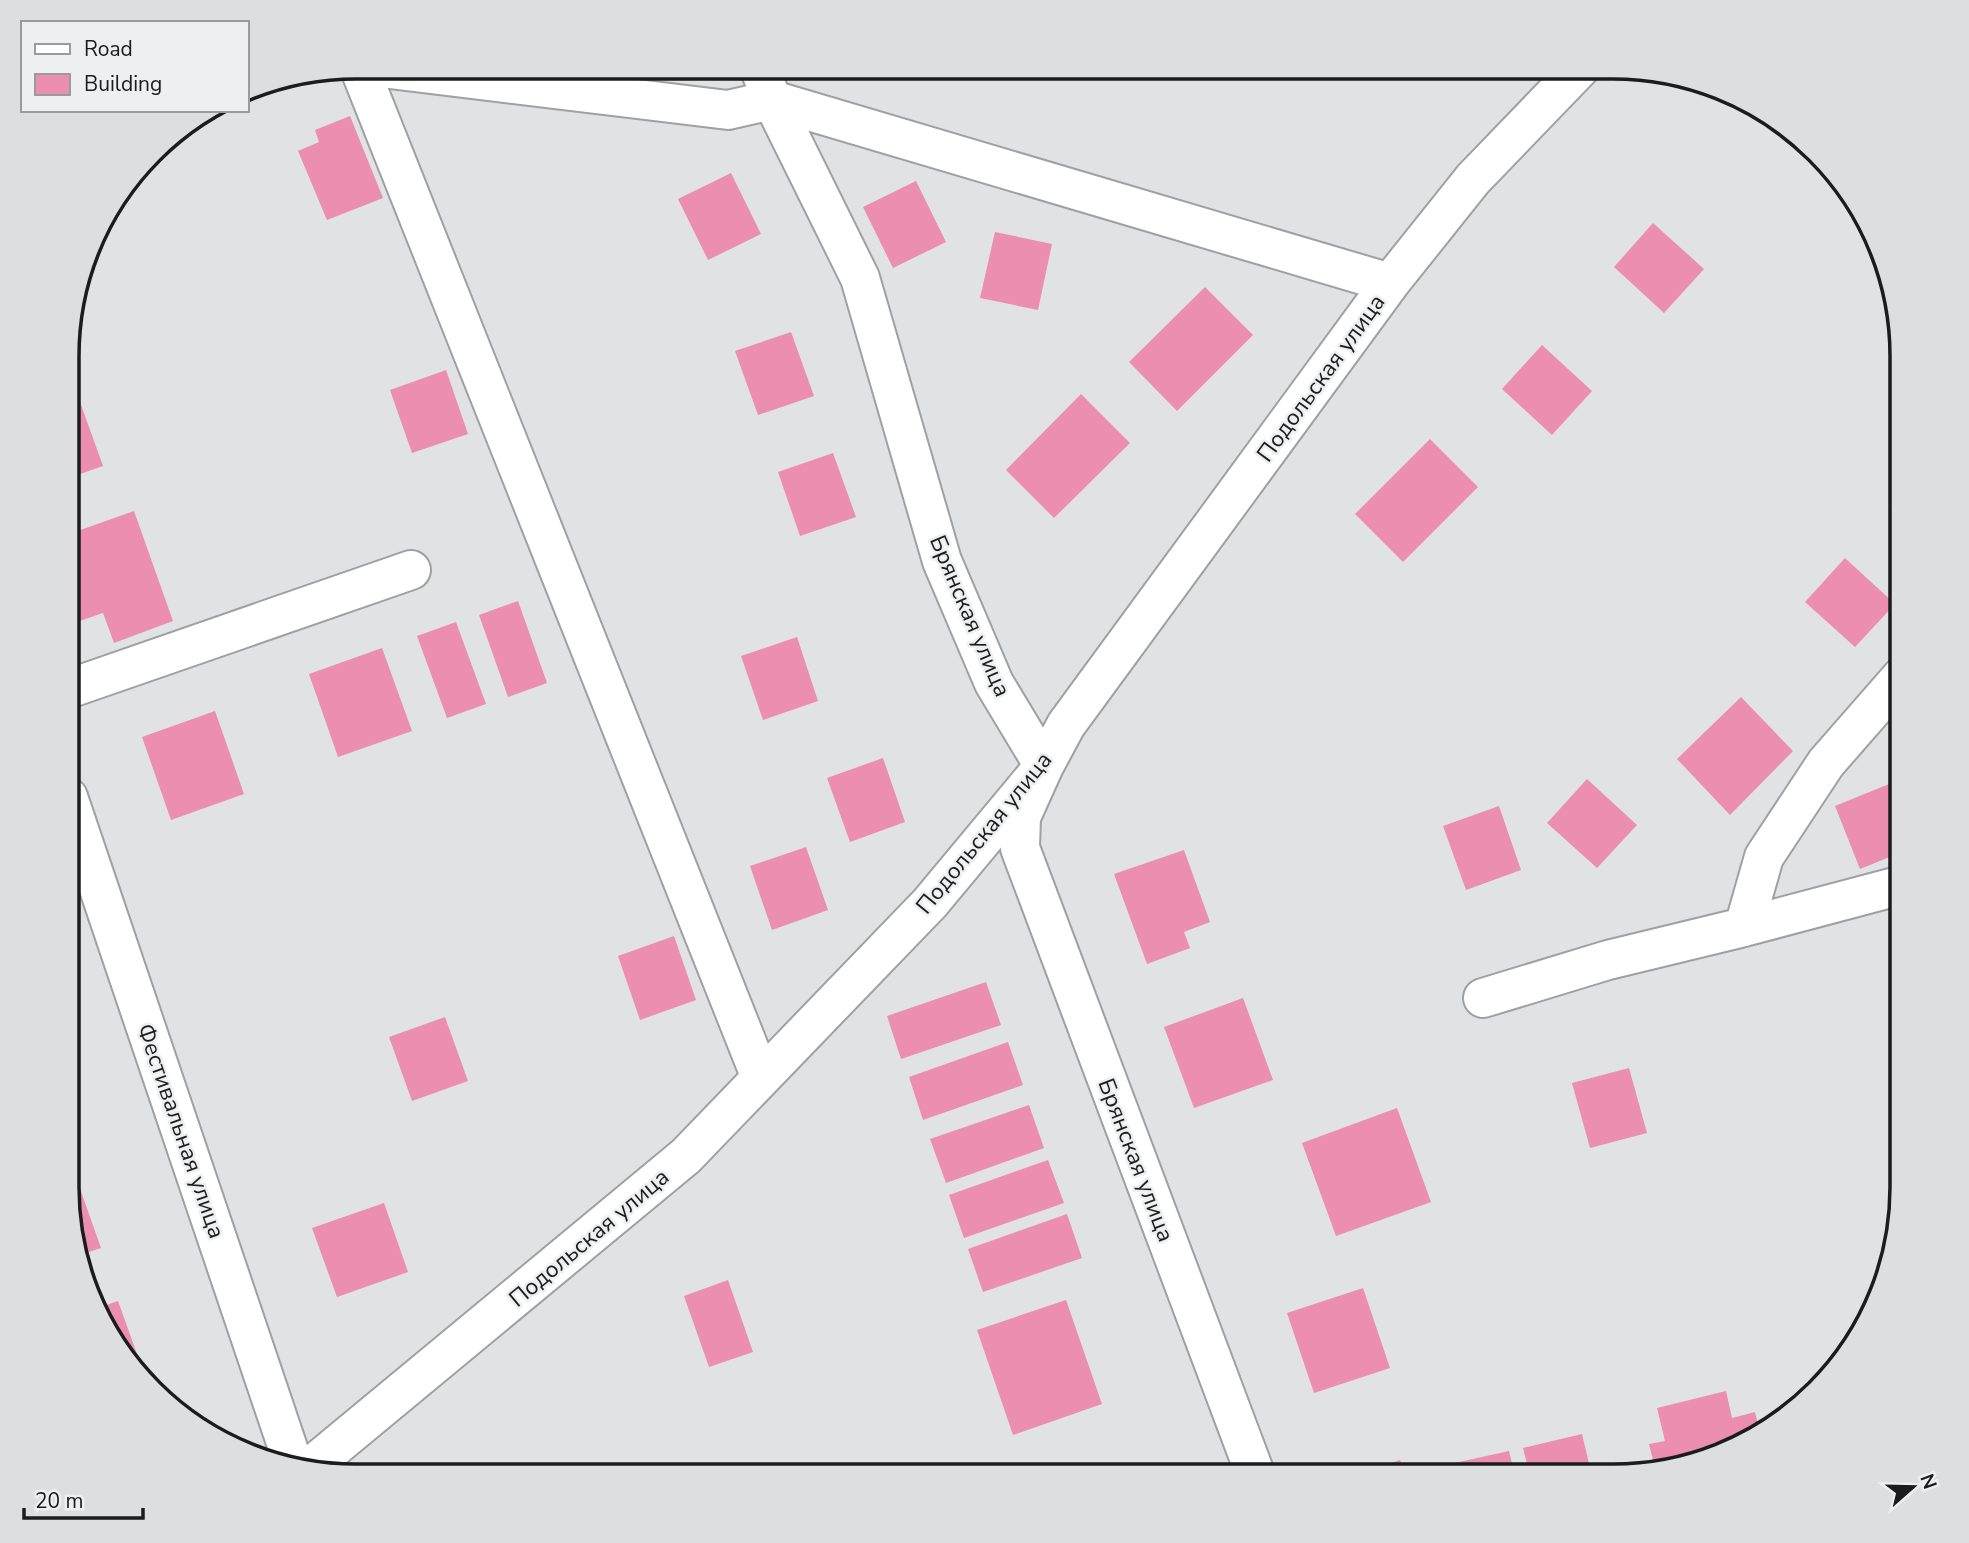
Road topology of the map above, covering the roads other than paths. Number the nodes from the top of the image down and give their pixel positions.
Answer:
1 (364, 79) edge
2 (478, 79) edge
3 (1569, 79) edge
4 (765, 83) edge
5 (1391, 283) junction
6 (411, 570) dead end
7 (79, 686) edge
8 (1890, 690) edge
9 (1044, 766) junction
10 (79, 830) edge
11 (1890, 888) edge
12 (1744, 927) junction
13 (1483, 999) dead end
14 (761, 1078) junction
15 (291, 1457) edge
16 (317, 1462) edge
17 (1251, 1464) edge

1 - 14 street
2 - 4 street
3 - 5 street, Подольская улица
4 - 5 street
4 - 9 street, Брянская улица
5 - 9 street, Подольская улица
6 - 7 street
8 - 12 street
9 - 14 street, Подольская улица
9 - 17 street, Брянская улица
10 - 15 street, Фестивальная улица
11 - 12 street
12 - 13 street
14 - 16 street, Подольская улица

